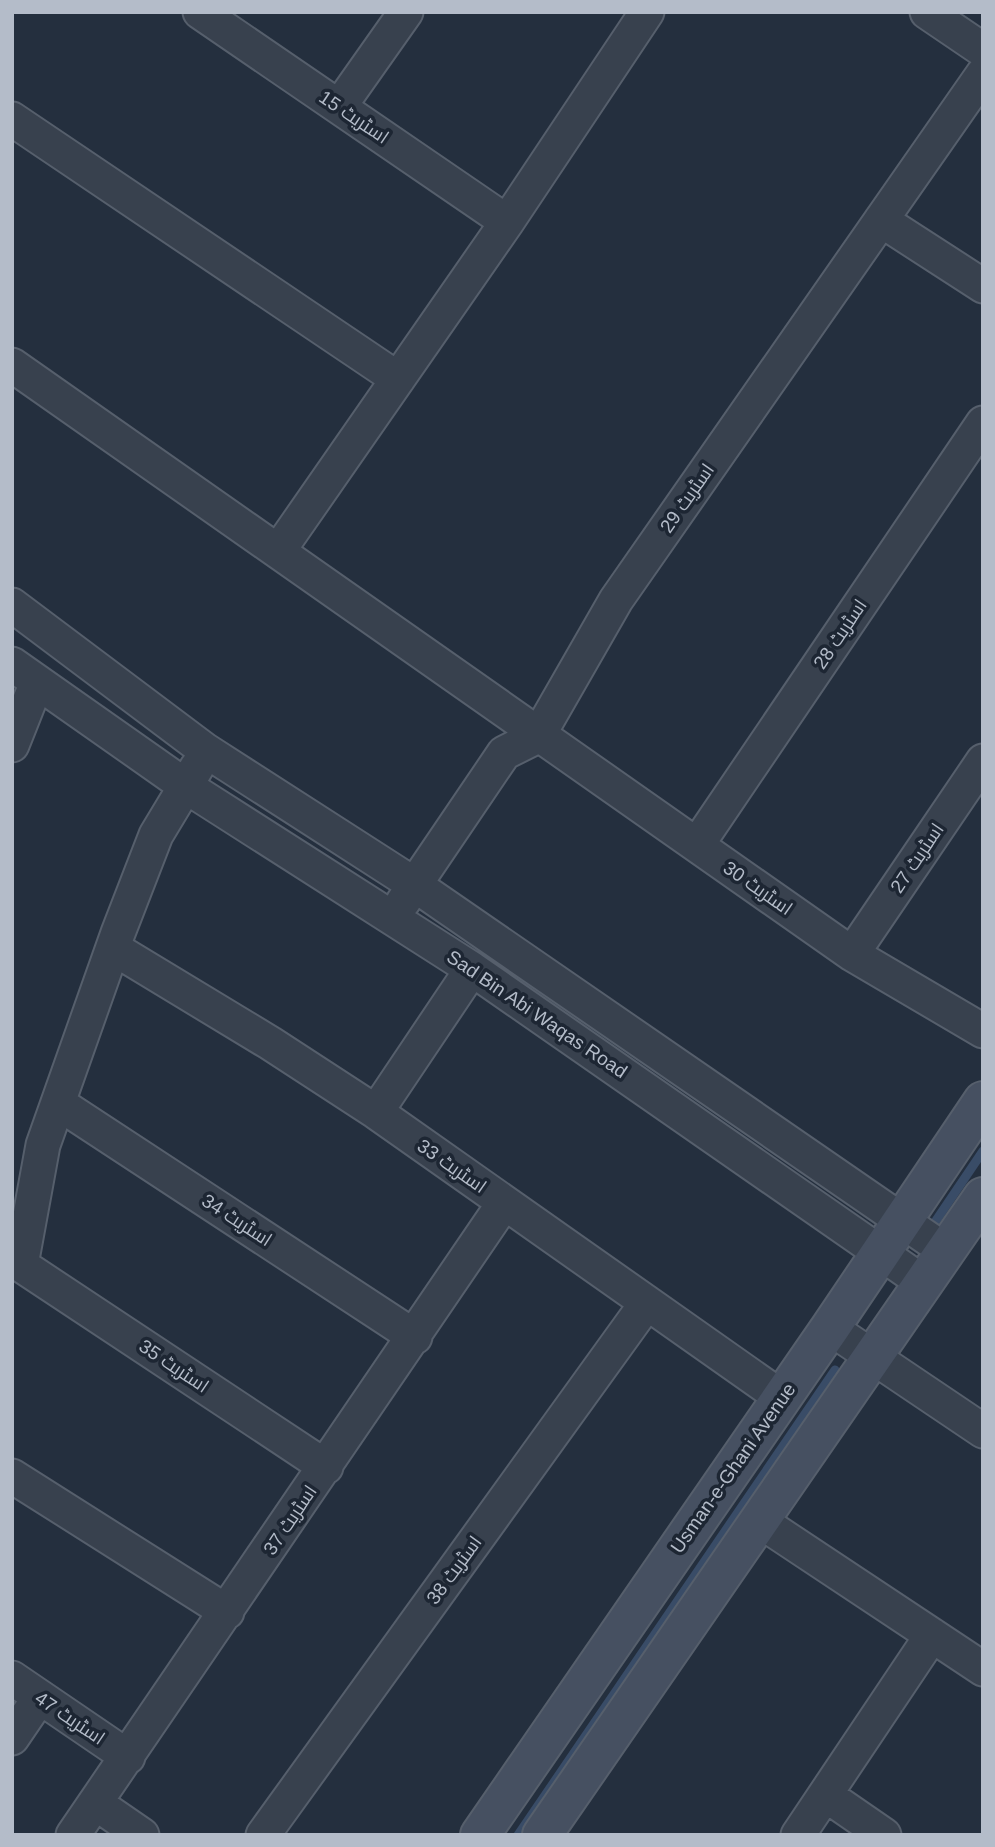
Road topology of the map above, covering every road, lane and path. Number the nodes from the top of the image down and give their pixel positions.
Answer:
1 (200, 12) edge
2 (406, 12) edge
3 (647, 12) edge
4 (927, 12) edge
5 (983, 50) edge
6 (983, 74) edge
7 (339, 107) junction
8 (12, 119) edge
9 (881, 220) junction
10 (507, 222) junction
11 (983, 286) edge
12 (12, 365) edge
13 (398, 379) junction
14 (983, 423) edge
15 (279, 550) junction
16 (12, 605) edge
17 (25, 673) edge
18 (538, 736) junction
19 (12, 745) edge
20 (205, 750) junction
21 (983, 761) edge
22 (187, 787) junction
23 (697, 845) junction
24 (415, 885) junction
25 (393, 917) junction
26 (113, 948) junction
27 (852, 954) junction
28 (472, 969) junction
29 (983, 1031) edge
30 (983, 1101) edge
31 (58, 1103) junction
32 (376, 1112) junction
33 (983, 1197) edge
34 (504, 1203) junction
35 (890, 1236) junction
36 (946, 1251) junction
37 (923, 1283) junction
38 (646, 1304) junction
39 (830, 1328) junction
40 (415, 1337) junction
41 (874, 1356) junction
42 (781, 1398) junction
43 (983, 1430) edge
44 (326, 1467) junction
45 (12, 1476) edge
46 (760, 1521) junction
47 (228, 1612) junction
48 (932, 1635) junction
49 (983, 1669) edge
50 (12, 1678) edge
51 (40, 1697) junction
52 (12, 1738) edge
53 (128, 1757) junction
54 (826, 1795) junction
55 (97, 1804) junction
56 (73, 1835) edge
57 (142, 1835) edge
58 (263, 1835) edge
59 (480, 1835) edge
60 (542, 1835) edge
61 (798, 1835) edge
62 (884, 1835) edge

1 - 7 street, اسٹریٹ 15
2 - 7 street
3 - 10 street
4 - 5 street
6 - 9 street, اسٹریٹ 29
7 - 10 street, اسٹریٹ 15
8 - 13 street
9 - 11 street
9 - 18 street, اسٹریٹ 29
10 - 13 street
12 - 15 street, اسٹریٹ 30
13 - 15 street
14 - 23 street, اسٹریٹ 28
15 - 18 street, اسٹریٹ 30
16 - 20 street, Sad Bin Abi Waqas Road
17 - 19 street
17 - 22 street, Sad Bin Abi Waqas Road
18 - 23 street, اسٹریٹ 30
18 - 24 street
20 - 22 street
20 - 24 street, Sad Bin Abi Waqas Road
21 - 27 street, اسٹریٹ 27
22 - 25 street, Sad Bin Abi Waqas Road
22 - 26 street
23 - 27 street, اسٹریٹ 30
24 - 25 street
24 - 35 street, Sad Bin Abi Waqas Road
25 - 28 street, Sad Bin Abi Waqas Road
26 - 31 street
26 - 32 street, اسٹریٹ 33
27 - 29 street, اسٹریٹ 30
28 - 32 street
28 - 35 street, Sad Bin Abi Waqas Road
30 - 35 main road, Usman-e-Ghani Avenue
31 - 40 street, اسٹریٹ 34
31 - 44 street, اسٹریٹ 35
32 - 34 street, اسٹریٹ 33
33 - 36 main road
34 - 38 street, اسٹریٹ 33
34 - 40 street, اسٹریٹ 37
35 - 36 street, Sad Bin Abi Waqas Road
35 - 37 street
35 - 39 main road, Usman-e-Ghani Avenue
36 - 37 main road
37 - 41 main road
38 - 42 street, اسٹریٹ 33
38 - 58 street, اسٹریٹ 38
39 - 41 street
39 - 42 main road, Usman-e-Ghani Avenue
40 - 44 street, اسٹریٹ 37
41 - 43 street
41 - 46 main road
42 - 59 main road, Usman-e-Ghani Avenue
44 - 47 street, اسٹریٹ 37
45 - 47 street
46 - 48 street
46 - 60 main road
47 - 53 street, اسٹریٹ 37
48 - 49 street
48 - 54 street
50 - 51 street, اسٹریٹ 47
51 - 52 street
51 - 53 street, اسٹریٹ 47
53 - 55 street, اسٹریٹ 37
54 - 61 street
54 - 62 street
55 - 56 street, اسٹریٹ 37
55 - 57 street

